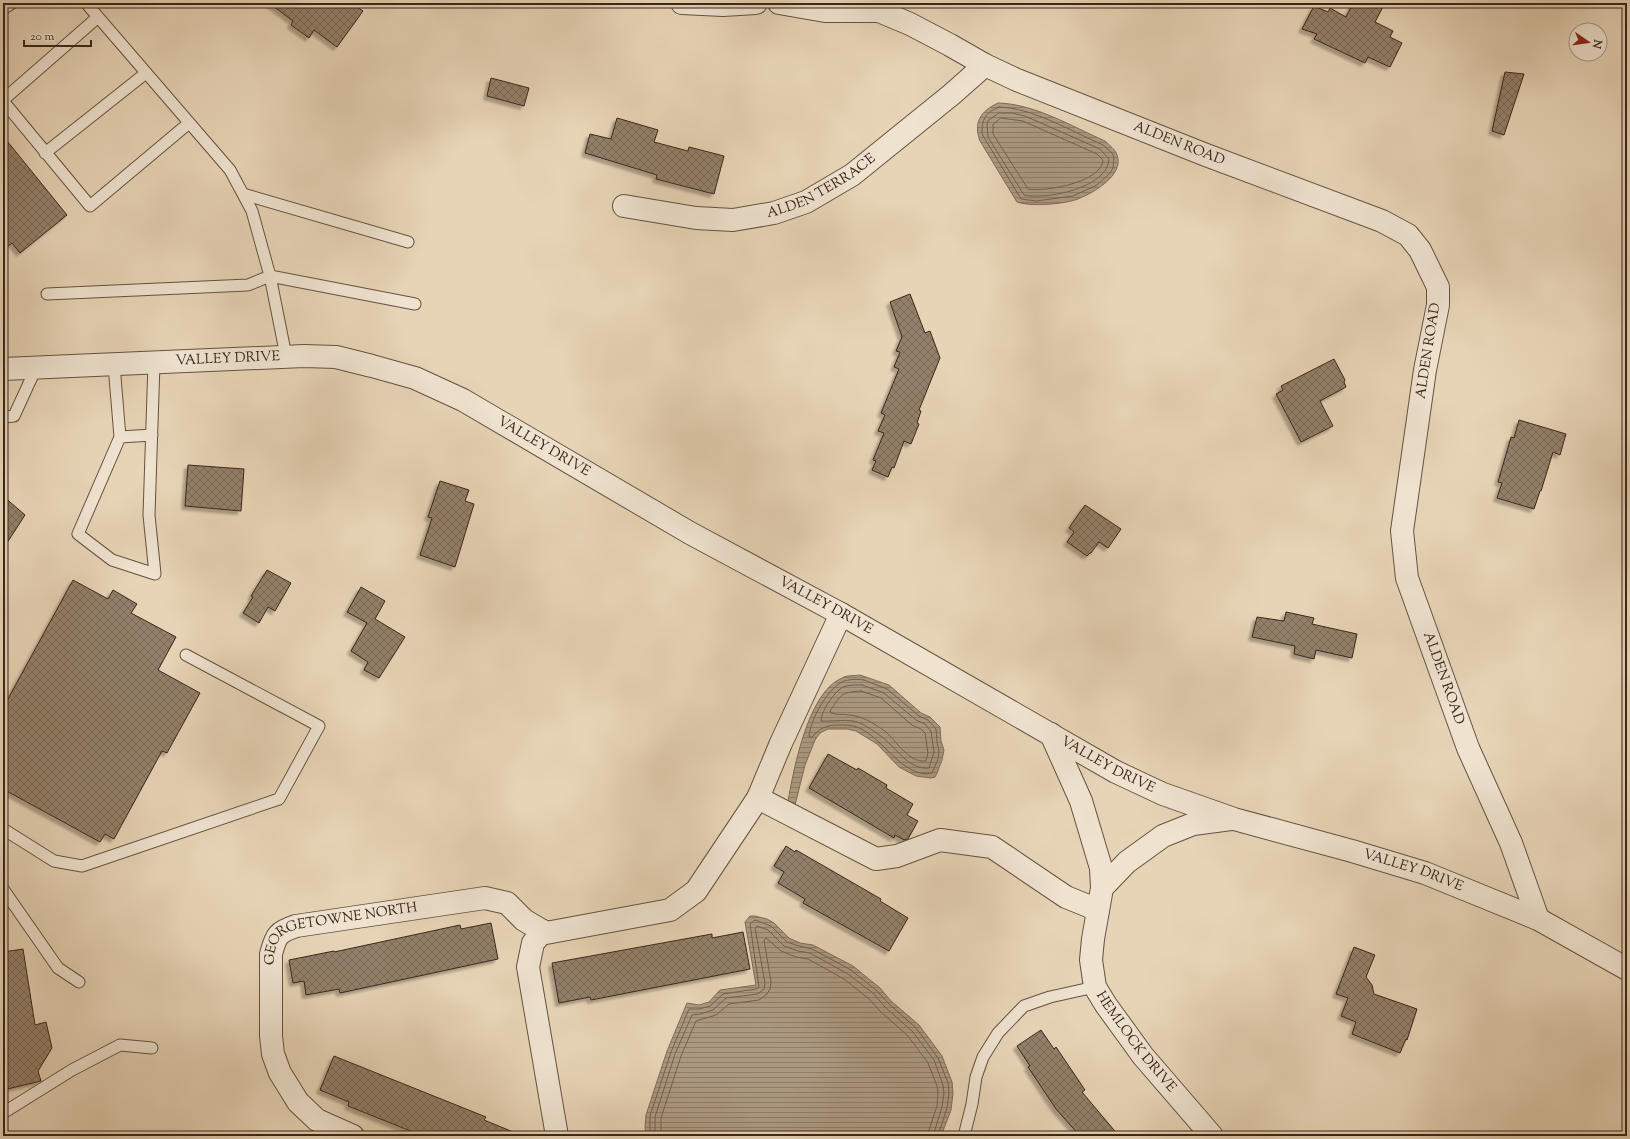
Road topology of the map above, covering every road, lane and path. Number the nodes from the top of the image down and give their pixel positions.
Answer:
1 (12, 3) edge
2 (86, 3) edge
3 (682, 3) edge
4 (756, 3) edge
5 (779, 3) edge
6 (873, 7) edge
7 (3, 9) edge
8 (98, 17) junction
9 (985, 65) junction
10 (146, 73) junction
11 (3, 100) edge
12 (189, 123) junction
13 (46, 152) junction
14 (243, 194) junction
15 (624, 206) dead end
16 (408, 242) dead end
17 (270, 276) junction
18 (46, 294) dead end
19 (415, 304) dead end
20 (286, 356) junction
21 (154, 363) junction
22 (114, 365) junction
23 (36, 368) junction
24 (3, 369) edge
25 (3, 417) edge
26 (152, 435) junction
27 (120, 437) junction
28 (841, 614) junction
29 (186, 655) dead end
30 (1051, 734) junction
31 (758, 798) junction
32 (1234, 819) junction
33 (3, 829) edge
34 (1102, 888) junction
35 (3, 889) edge
36 (1098, 910) junction
37 (1538, 920) junction
38 (543, 931) junction
39 (1627, 969) edge
40 (79, 982) dead end
41 (1095, 987) junction
42 (152, 1048) dead end
43 (3, 1112) edge
44 (354, 1136) edge
45 (557, 1136) edge
46 (964, 1136) edge
47 (1212, 1136) edge

1 - 7 lane
2 - 8 lane
3 - 4 street
5 - 6 street
6 - 9 street, ALDEN ROAD
8 - 10 lane
8 - 11 lane
9 - 15 street, ALDEN TERRACE
9 - 37 street, ALDEN ROAD
10 - 12 lane
10 - 13 lane
11 - 13 lane
12 - 13 lane
12 - 14 lane
14 - 16 lane
14 - 17 lane
17 - 18 lane
17 - 19 lane
17 - 20 lane
20 - 21 street, VALLEY DRIVE
20 - 28 street, VALLEY DRIVE
21 - 22 street, VALLEY DRIVE
21 - 26 lane
22 - 23 street, VALLEY DRIVE
22 - 27 lane
23 - 24 street, VALLEY DRIVE
23 - 25 lane
26 - 27 lane
26 - 27 lane
28 - 30 street, VALLEY DRIVE
28 - 31 street
29 - 33 lane
30 - 32 street, VALLEY DRIVE
30 - 34 street, HEMLOCK DRIVE
31 - 36 street
31 - 38 street
32 - 34 street
32 - 37 street, VALLEY DRIVE
34 - 36 street, HEMLOCK DRIVE
35 - 40 lane
36 - 41 street, HEMLOCK DRIVE
37 - 39 street, VALLEY DRIVE
38 - 44 street, GEORGETOWNE NORTH
38 - 45 street
41 - 46 lane
41 - 47 street, HEMLOCK DRIVE
42 - 43 lane

